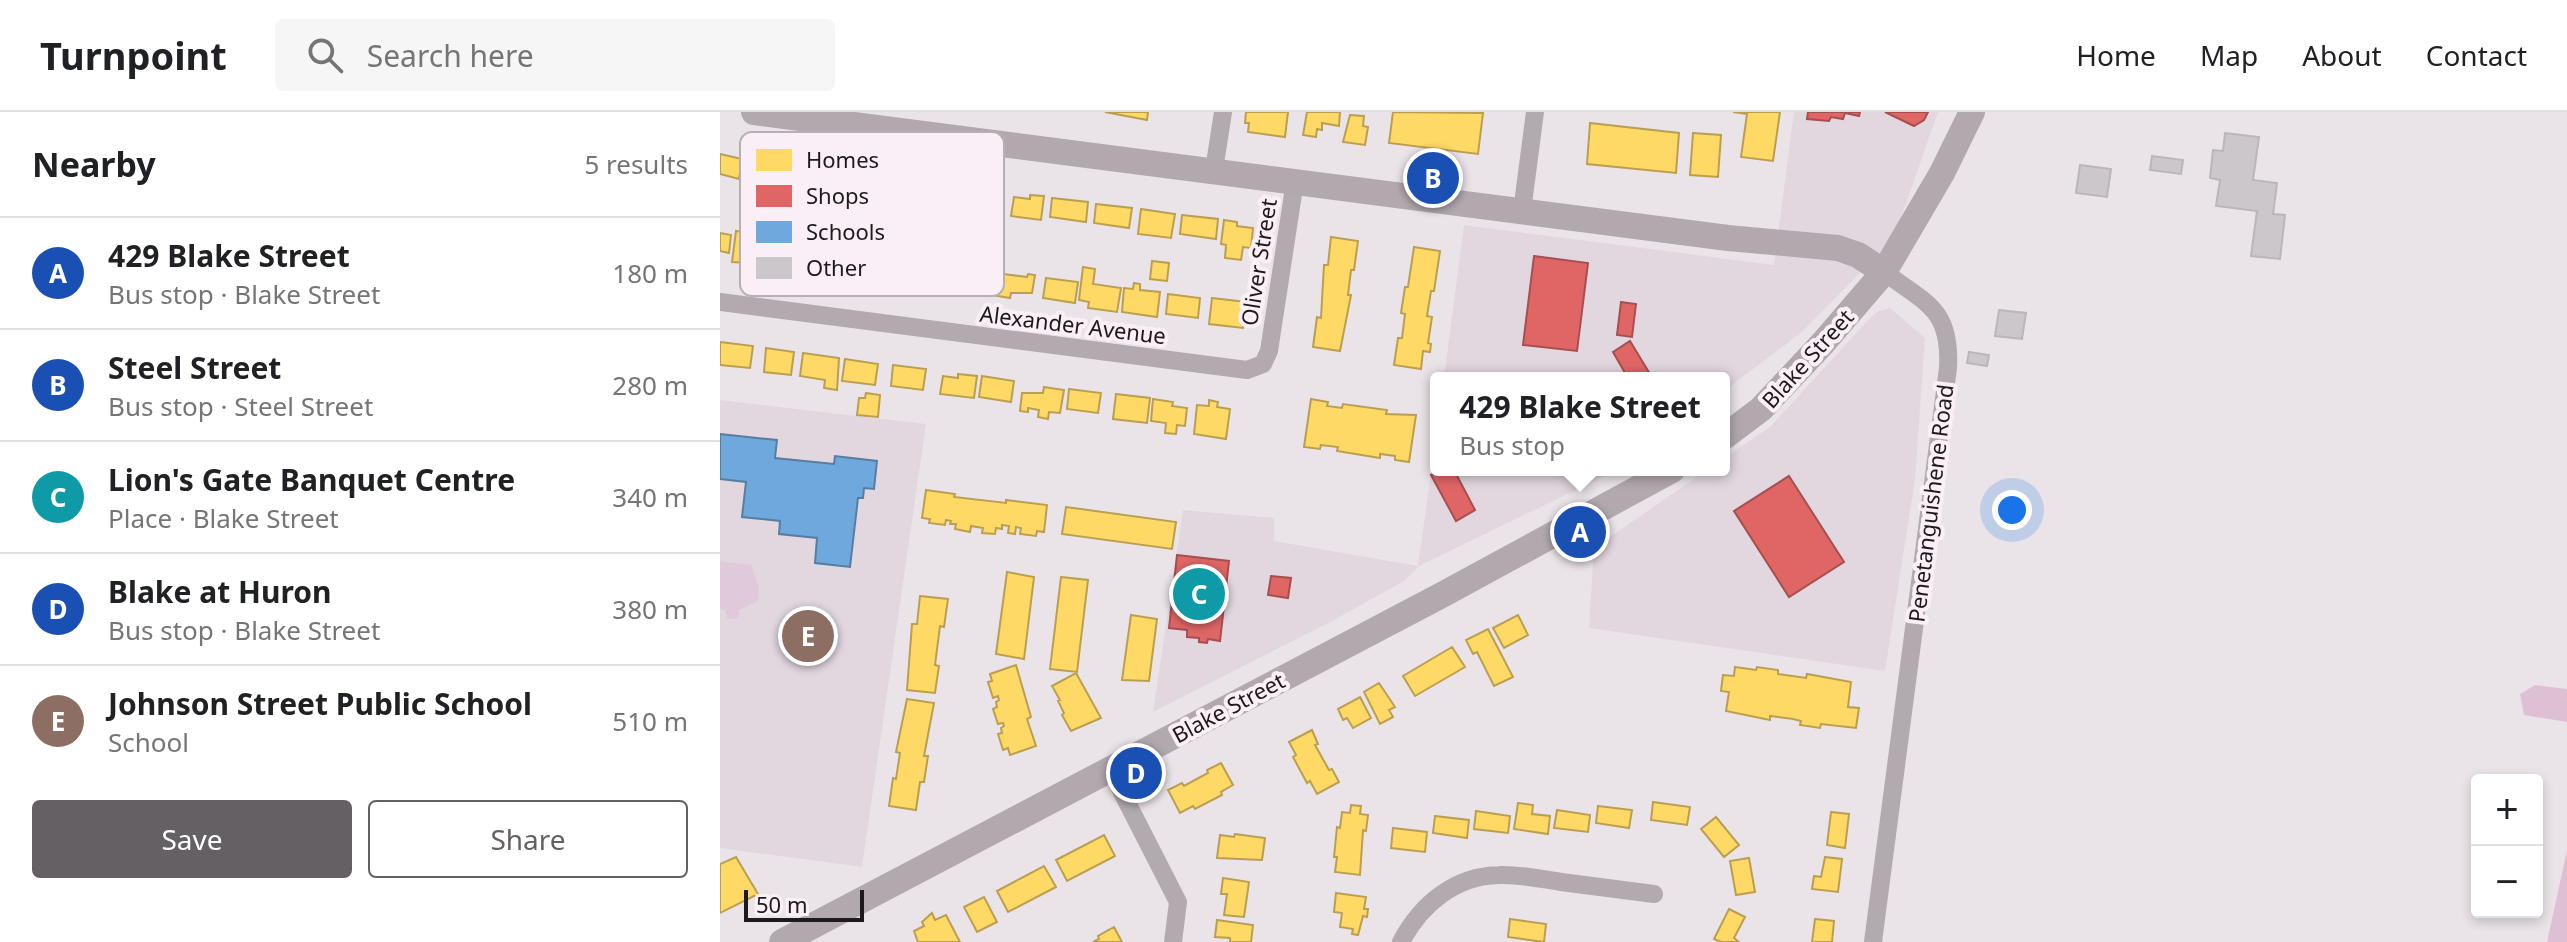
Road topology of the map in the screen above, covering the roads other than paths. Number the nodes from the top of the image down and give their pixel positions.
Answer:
1 (754, 112) edge
2 (1223, 112) edge
3 (1535, 112) edge
4 (1972, 112) edge
5 (913, 132) edge
6 (1004, 144) edge
7 (1214, 170) junction
8 (1295, 181) junction
9 (1522, 211) junction
10 (1884, 272) junction
11 (720, 302) edge
12 (1269, 351) joint
13 (1730, 432) edge
14 (1661, 476) edge
15 (1110, 769) junction
16 (1654, 894) dead end
17 (782, 942) edge
18 (1173, 942) edge
19 (1401, 942) edge
20 (1873, 942) edge

1 - 5 main road
2 - 7 street
3 - 9 street
4 - 10 main road
6 - 7 main road
7 - 8 main road
8 - 9 main road
8 - 12 street, Oliver Street
9 - 10 main road
10 - 13 main road, Blake Street
10 - 20 street, Penetanguishene Road
11 - 12 street, Alexander Avenue
14 - 15 main road, Blake Street
15 - 17 main road, Blake Street
15 - 18 street
16 - 19 street

